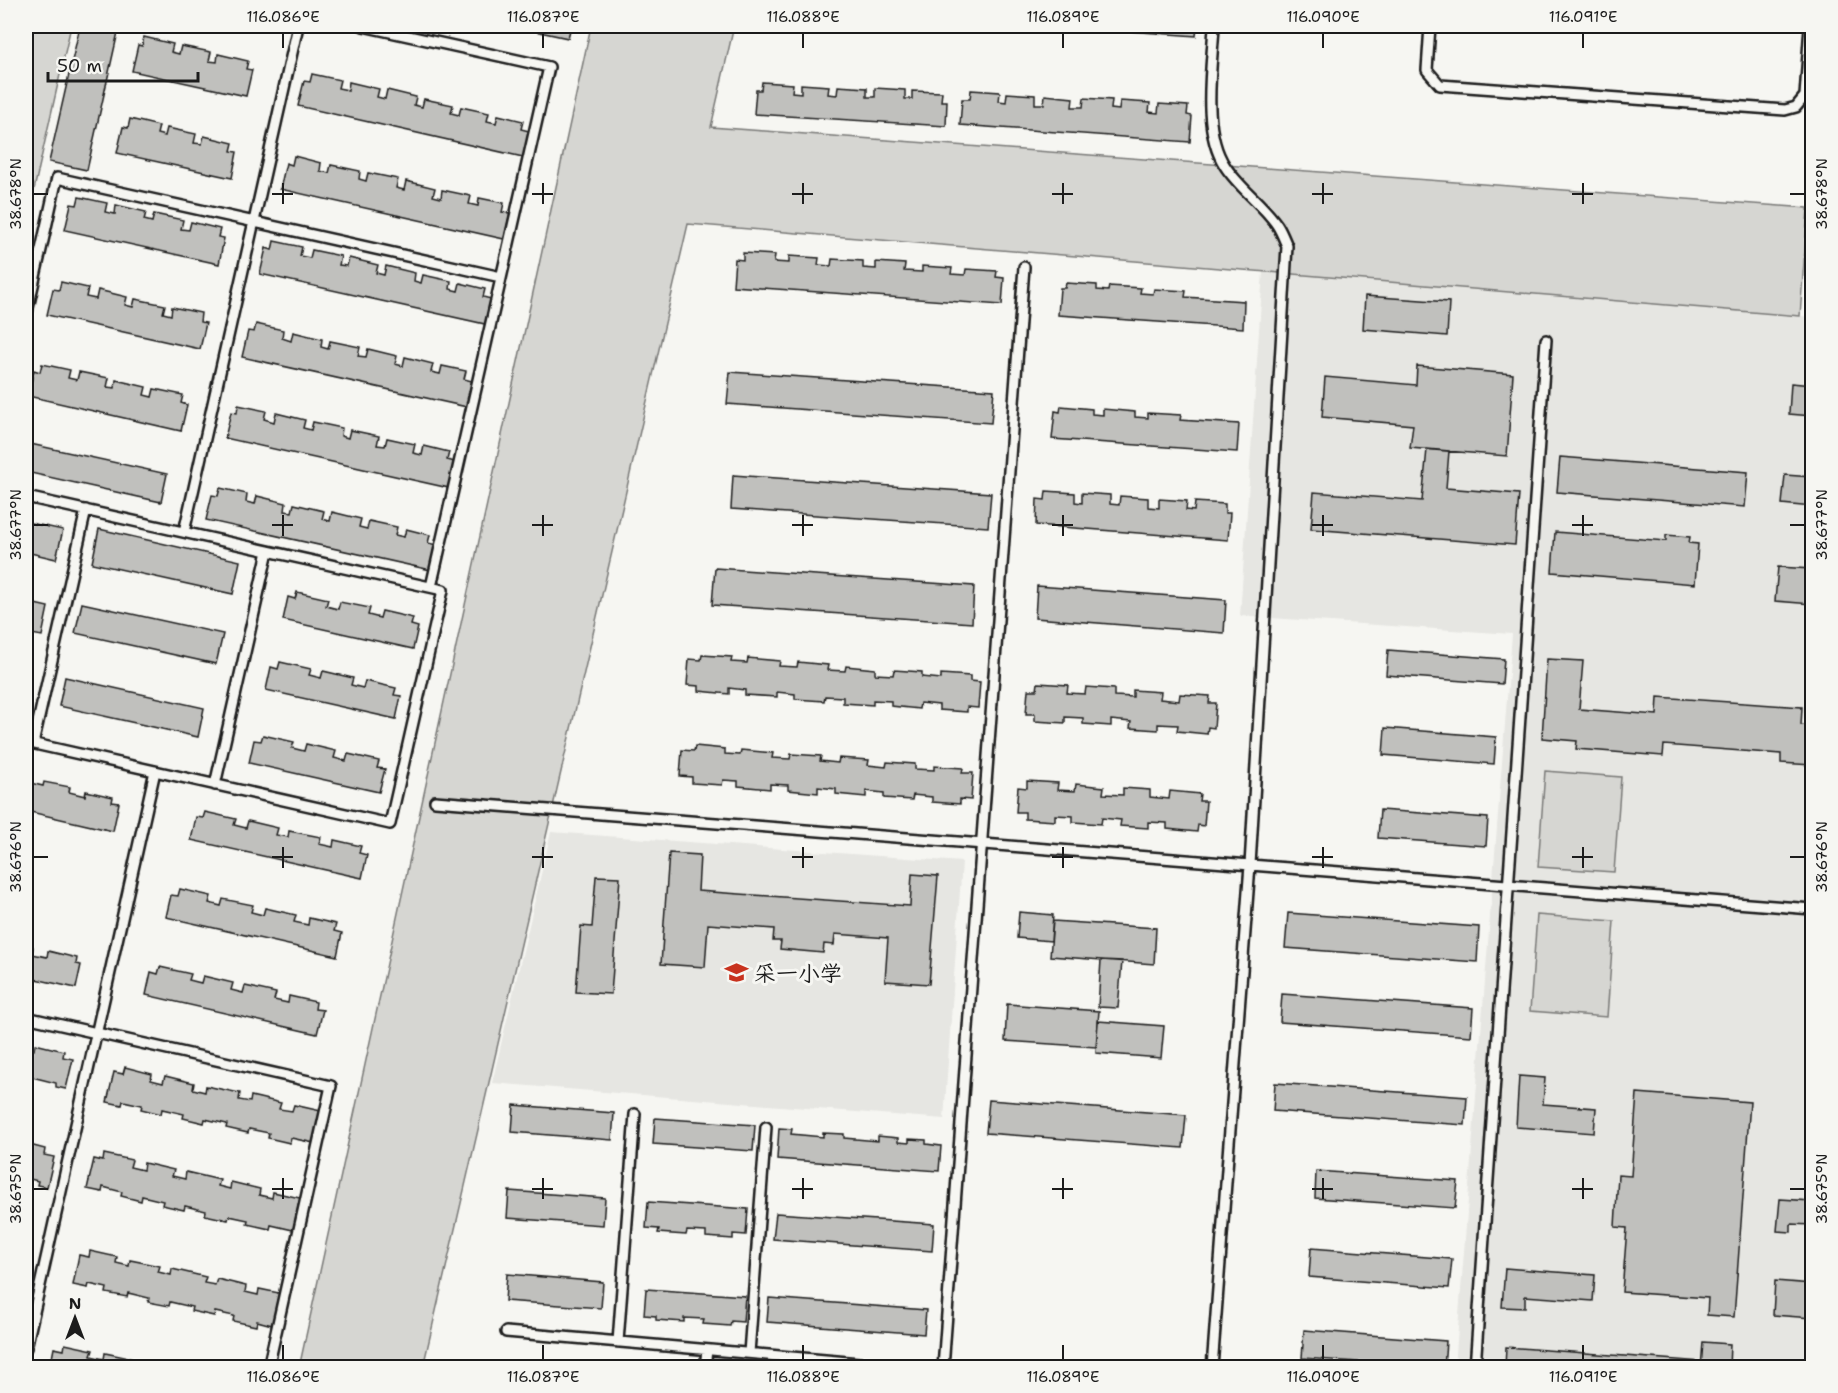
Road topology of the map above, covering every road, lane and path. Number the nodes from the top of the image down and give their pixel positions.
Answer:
1 (298, 26) edge
2 (363, 26) edge
3 (1214, 26) edge
4 (1430, 26) edge
5 (1810, 26) edge
6 (254, 222) junction
7 (1024, 267) dead end
8 (501, 277) junction
9 (26, 317) edge
10 (1546, 340) dead end
11 (26, 496) edge
12 (86, 510) junction
13 (184, 532) junction
14 (267, 551) junction
15 (431, 587) junction
16 (29, 743) edge
17 (155, 771) junction
18 (215, 785) junction
19 (435, 801) dead end
20 (984, 844) junction
21 (1250, 865) junction
22 (1509, 885) junction
23 (1812, 909) edge
24 (26, 1017) edge
25 (96, 1033) junction
26 (635, 1114) dead end
27 (766, 1127) dead end
28 (506, 1332) dead end
29 (618, 1342) junction
30 (26, 1348) edge
31 (707, 1350) junction
32 (748, 1353) junction
33 (268, 1368) edge
34 (705, 1368) edge
35 (916, 1368) edge
36 (944, 1368) edge
37 (1212, 1368) edge
38 (1475, 1368) edge

1 - 6 lane
2 - 8 lane
3 - 21 lane
4 - 5 lane
6 - 8 lane
6 - 9 lane
6 - 13 lane
7 - 20 lane
8 - 15 lane
10 - 22 lane
11 - 12 lane
12 - 13 lane
12 - 16 lane
13 - 14 lane
14 - 15 lane
14 - 18 lane
15 - 18 lane
16 - 17 lane
17 - 18 lane
17 - 25 lane
19 - 20 lane
20 - 21 lane
20 - 36 lane
21 - 22 lane
21 - 37 lane
22 - 23 lane
22 - 38 lane
24 - 25 lane
25 - 30 lane
25 - 33 lane
26 - 29 lane
27 - 32 lane
28 - 29 lane
29 - 31 lane
31 - 32 lane
31 - 34 lane
32 - 35 lane

